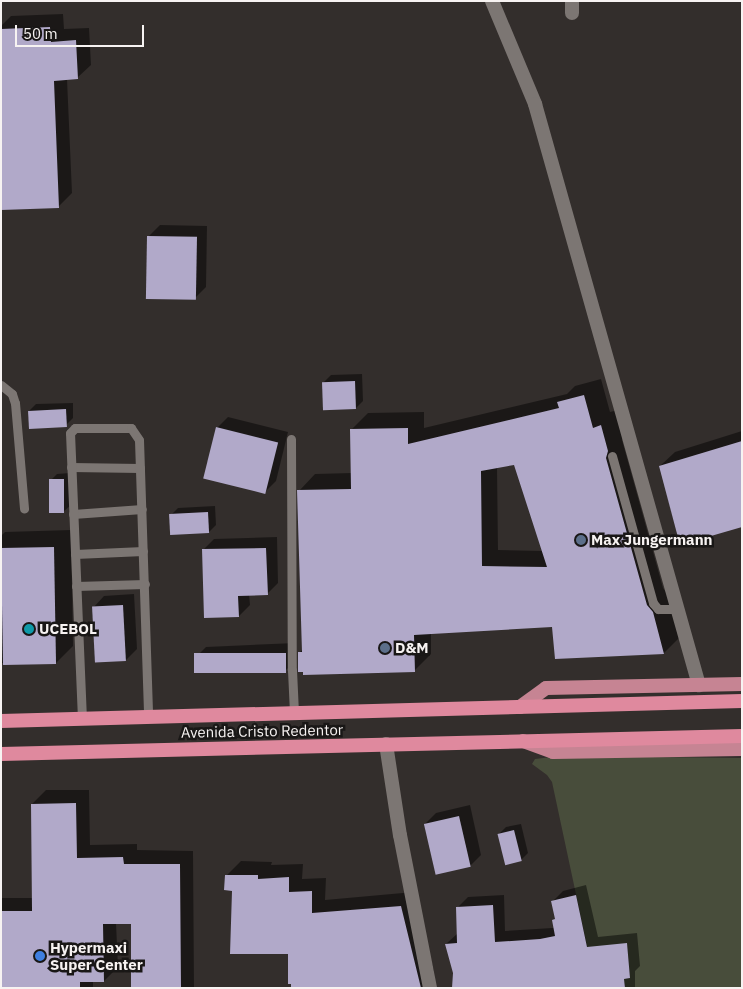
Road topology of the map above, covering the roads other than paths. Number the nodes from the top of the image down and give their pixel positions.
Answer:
1 (492, 1) edge
2 (1, 385) edge
3 (291, 439) dead end
4 (612, 456) dead end
5 (71, 467) junction
6 (140, 468) junction
7 (142, 509) junction
8 (24, 510) dead end
9 (73, 514) junction
10 (144, 551) junction
11 (75, 554) junction
12 (145, 584) junction
13 (76, 586) junction
14 (679, 609) junction
15 (742, 684) edge
16 (699, 685) junction
17 (742, 701) edge
18 (520, 707) junction
19 (294, 712) junction
20 (148, 717) junction
21 (82, 719) junction
22 (1, 721) edge
23 (742, 736) edge
24 (523, 741) junction
25 (386, 744) junction
26 (742, 749) edge
27 (1, 754) edge
28 (430, 988) edge

1 - 14 street
2 - 8 lane
3 - 19 lane
4 - 14 lane
5 - 6 lane
5 - 6 lane
5 - 9 lane
6 - 7 lane
7 - 9 lane
7 - 10 lane
9 - 11 lane
10 - 11 lane
10 - 12 lane
11 - 13 lane
12 - 13 lane
12 - 20 lane
13 - 21 lane
14 - 16 street
15 - 16 main road
16 - 18 main road
17 - 18 highway, Avenida Cristo Redentor
18 - 19 highway, Avenida Cristo Redentor
19 - 20 highway, Avenida Cristo Redentor
20 - 21 highway, Avenida Cristo Redentor
21 - 22 highway, Avenida Cristo Redentor
23 - 24 highway, Avenida Cristo Redentor
24 - 25 highway, Avenida Cristo Redentor
24 - 26 main road, Avenida Cristo Redentor
25 - 27 highway, Avenida Cristo Redentor
25 - 28 street

